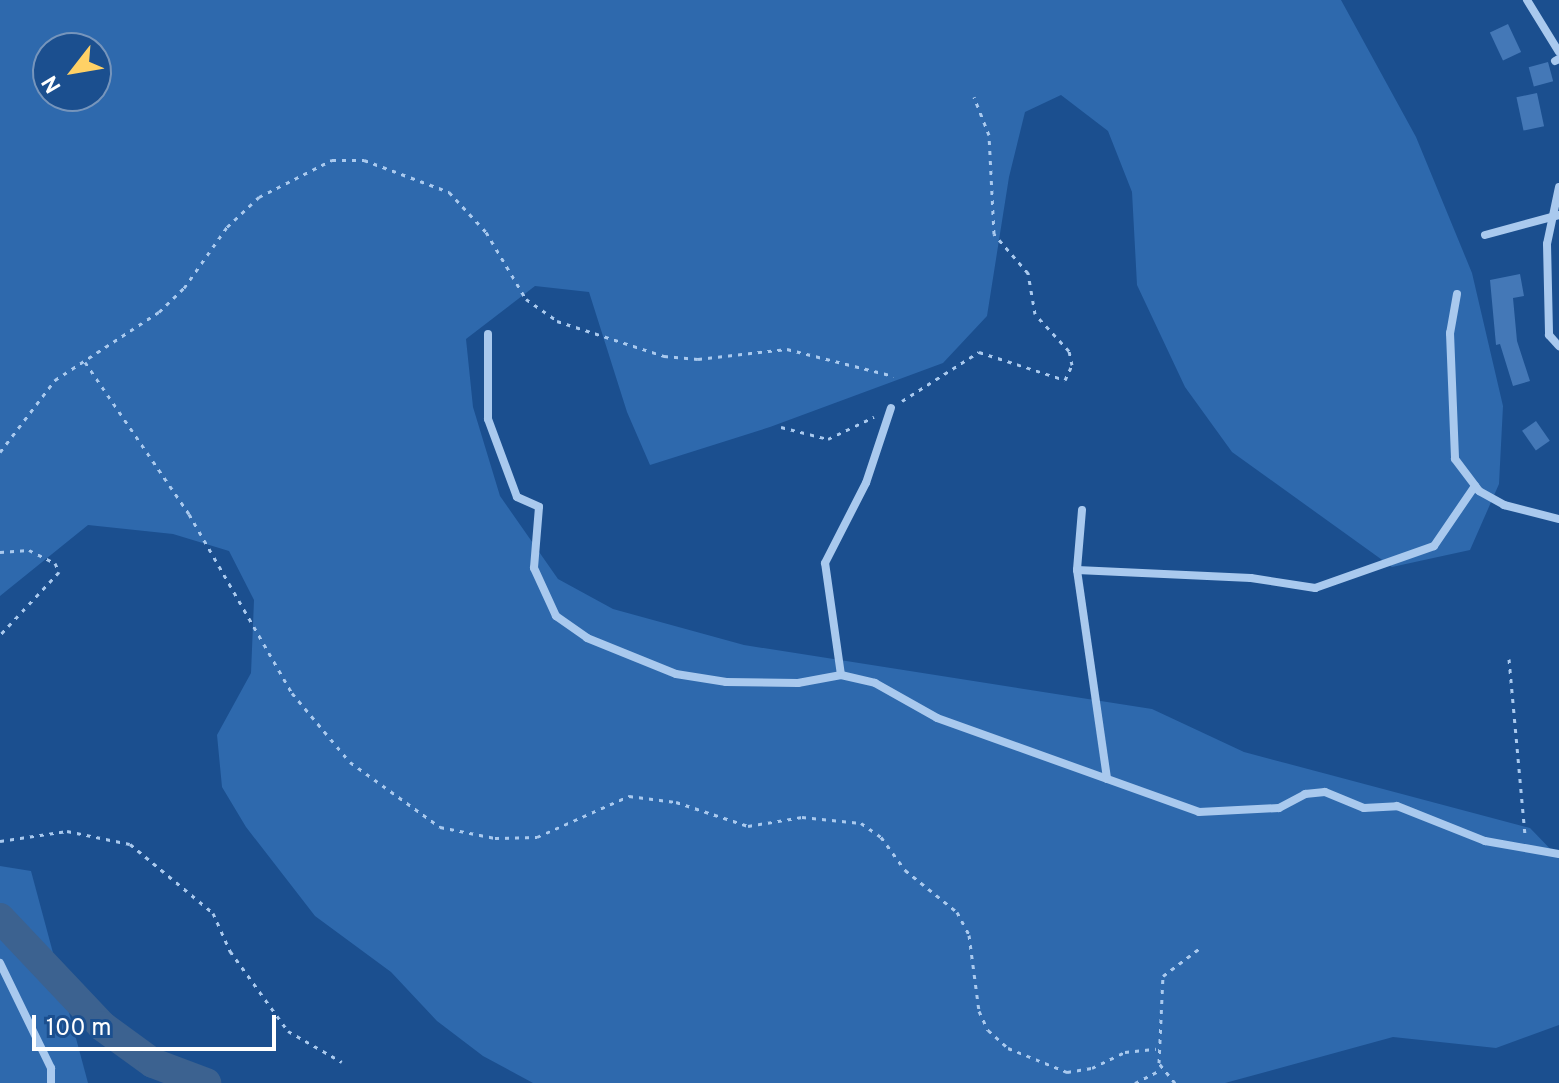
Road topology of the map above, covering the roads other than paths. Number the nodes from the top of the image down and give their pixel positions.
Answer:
1 (1527, 0) edge
2 (1558, 57) edge
3 (1559, 187) edge
4 (1556, 215) edge
5 (1485, 235) dead end
6 (1457, 294) dead end
7 (488, 334) dead end
8 (1559, 346) edge
9 (891, 408) road end
10 (1475, 486) junction
11 (1082, 510) dead end
12 (1559, 519) edge
13 (1077, 570) junction
14 (841, 675) junction
15 (1107, 779) junction
16 (1559, 854) edge
17 (0, 963) edge
18 (51, 1068) junction
19 (51, 1083) edge
20 (58, 1083) edge

1 - 2 street
3 - 4 street
4 - 5 street
4 - 8 street
6 - 10 street
7 - 14 street
9 - 14 street
10 - 12 street
10 - 13 street
11 - 13 street
13 - 15 street
14 - 15 street
15 - 16 street
17 - 18 street
18 - 19 street
18 - 20 street

